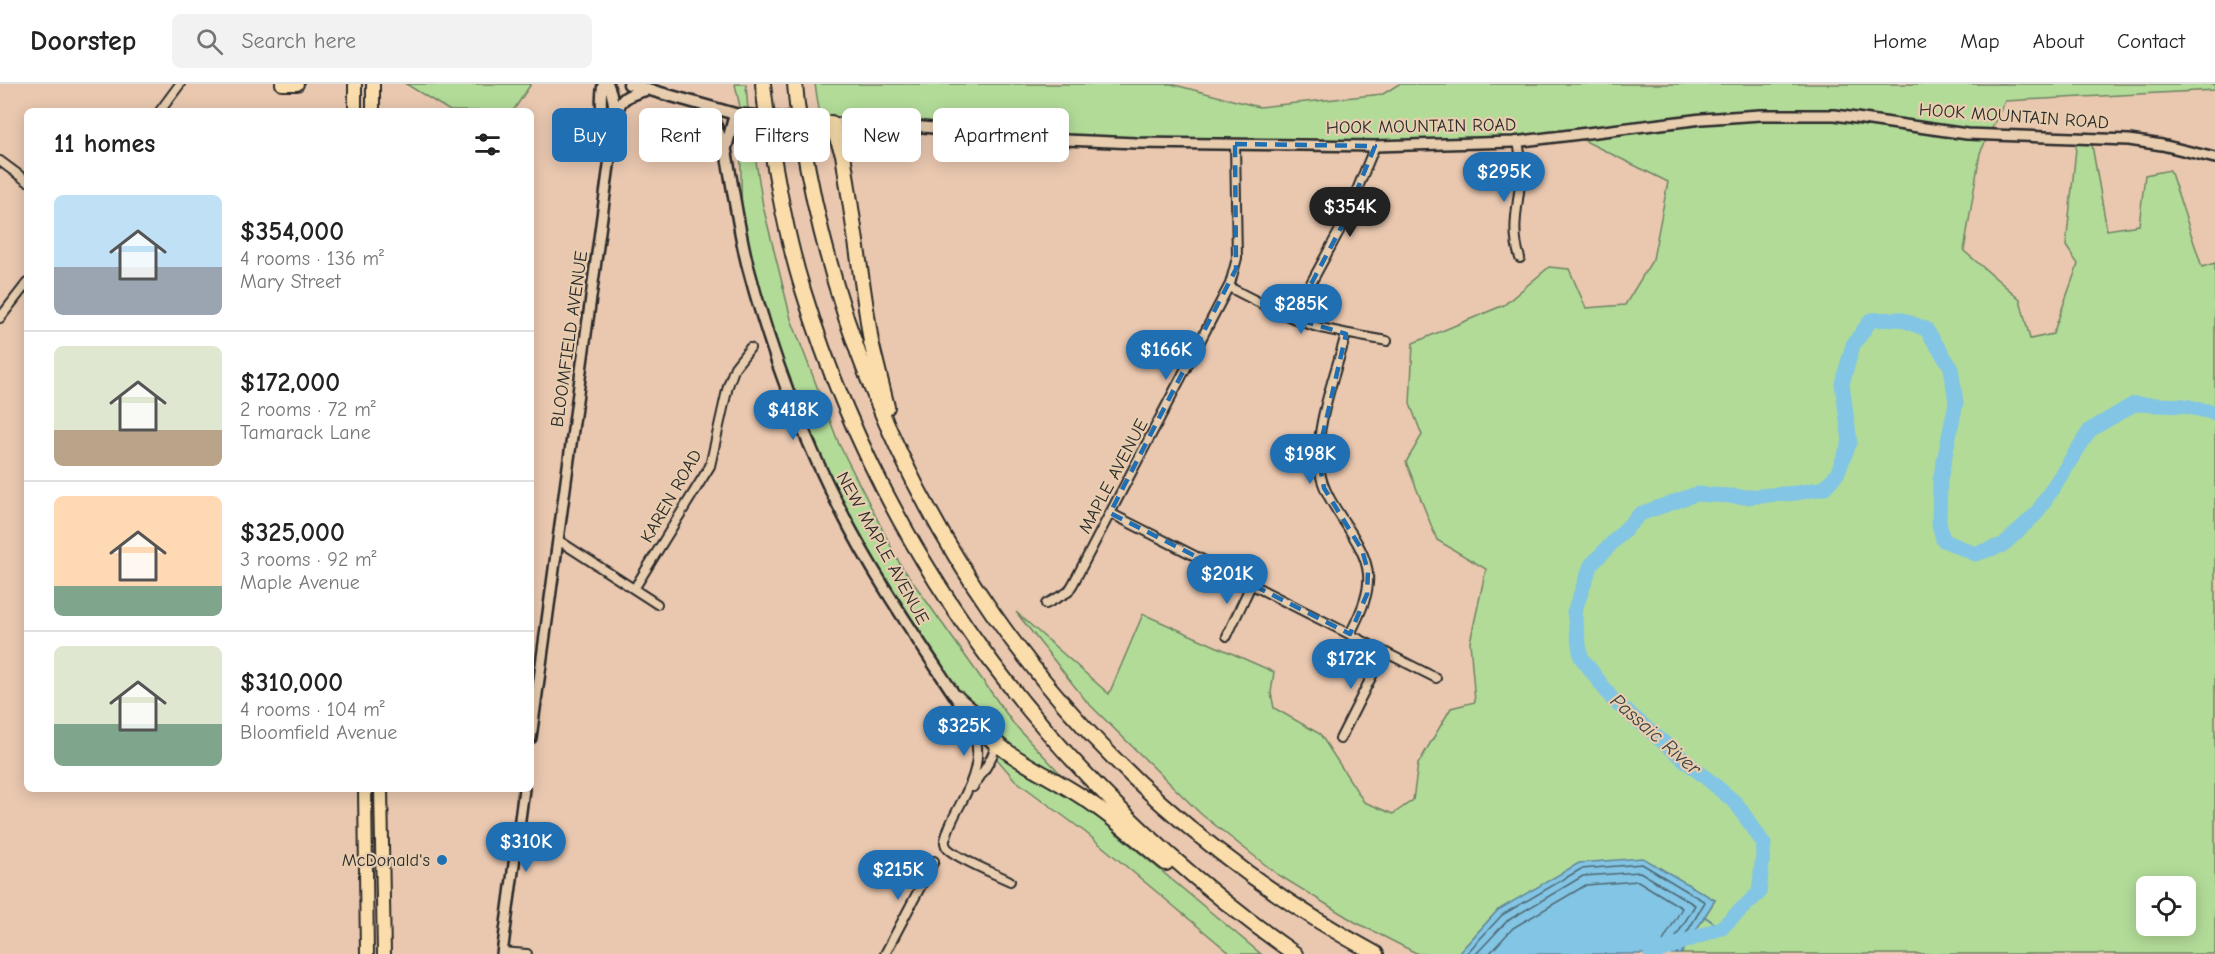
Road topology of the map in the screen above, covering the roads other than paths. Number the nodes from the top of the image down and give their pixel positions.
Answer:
1 (180, 84) edge
2 (282, 84) edge
3 (297, 84) edge
4 (355, 84) edge
5 (603, 84) edge
6 (608, 84) edge
7 (629, 84) edge
8 (763, 84) edge
9 (795, 84) edge
10 (645, 87) edge
11 (374, 88) edge
12 (162, 108) edge
13 (355, 108) edge
14 (374, 108) edge
15 (603, 108) edge
16 (613, 108) edge
17 (618, 108) edge
18 (711, 108) edge
19 (734, 118) edge
20 (831, 123) joint
21 (842, 123) edge
22 (921, 127) edge
23 (722, 141) edge
24 (1518, 141) junction
25 (1235, 144) junction
26 (1375, 146) junction
27 (726, 148) junction
28 (842, 151) edge
29 (2215, 158) edge
30 (0, 161) edge
31 (609, 162) edge
32 (844, 162) edge
33 (24, 179) edge
34 (1520, 258) dead end
35 (1229, 287) junction
36 (24, 288) edge
37 (0, 318) edge
38 (1295, 318) junction
39 (1347, 334) junction
40 (1388, 341) dead end
41 (750, 348) dead end
42 (912, 480) junction
43 (1110, 513) junction
44 (558, 540) junction
45 (1251, 585) junction
46 (634, 589) junction
47 (657, 604) dead end
48 (1046, 604) dead end
49 (1350, 634) junction
50 (1227, 636) dead end
51 (1384, 652) junction
52 (1436, 678) dead end
53 (945, 681) junction
54 (967, 714) junction
55 (534, 716) edge
56 (1340, 739) dead end
57 (997, 745) junction
58 (364, 792) edge
59 (381, 792) edge
60 (524, 792) edge
61 (964, 798) junction
62 (934, 861) dead end
63 (1010, 881) dead end
64 (1255, 925) junction
65 (502, 953) edge
66 (368, 954) edge
67 (384, 954) edge
68 (527, 954) edge
69 (885, 954) edge
70 (1295, 954) edge
71 (1376, 954) edge

1 - 12 street
2 - 3 highway
4 - 13 highway
5 - 15 street, BLOOMFIELD AVENUE
6 - 16 street, BLOOMFIELD AVENUE
7 - 10 main road, HOOK MOUNTAIN ROAD
8 - 64 highway, bridge
9 - 42 highway, bridge
10 - 17 main road
10 - 18 main road, HOOK MOUNTAIN ROAD
11 - 14 highway
19 - 27 main road, NEW MAPLE AVENUE
20 - 21 street, HOOK MOUNTAIN ROAD
20 - 28 highway
22 - 25 street, HOOK MOUNTAIN ROAD
23 - 27 main road, NEW MAPLE AVENUE
24 - 26 street, HOOK MOUNTAIN ROAD
24 - 29 street, HOOK MOUNTAIN ROAD
24 - 34 street
25 - 26 street, HOOK MOUNTAIN ROAD
25 - 35 street, MAPLE AVENUE
26 - 38 street
27 - 53 main road, NEW MAPLE AVENUE
30 - 33 street
31 - 44 street, BLOOMFIELD AVENUE
32 - 42 highway
35 - 38 street
35 - 43 street, MAPLE AVENUE
36 - 37 street
38 - 39 street
39 - 40 street
39 - 49 street
41 - 46 street, KAREN ROAD
42 - 71 highway
43 - 45 street
43 - 48 street, MAPLE AVENUE
44 - 46 street
44 - 55 street, BLOOMFIELD AVENUE
45 - 49 street
45 - 50 street
46 - 47 street
49 - 51 street
51 - 52 street
51 - 56 street
53 - 54 main road, NEW MAPLE AVENUE
53 - 57 street, NEW MAPLE AVENUE
54 - 57 highway
54 - 61 street
57 - 61 street
57 - 64 highway
58 - 66 highway
59 - 67 highway
60 - 65 street
61 - 63 street
62 - 69 street
64 - 70 highway
65 - 68 street

